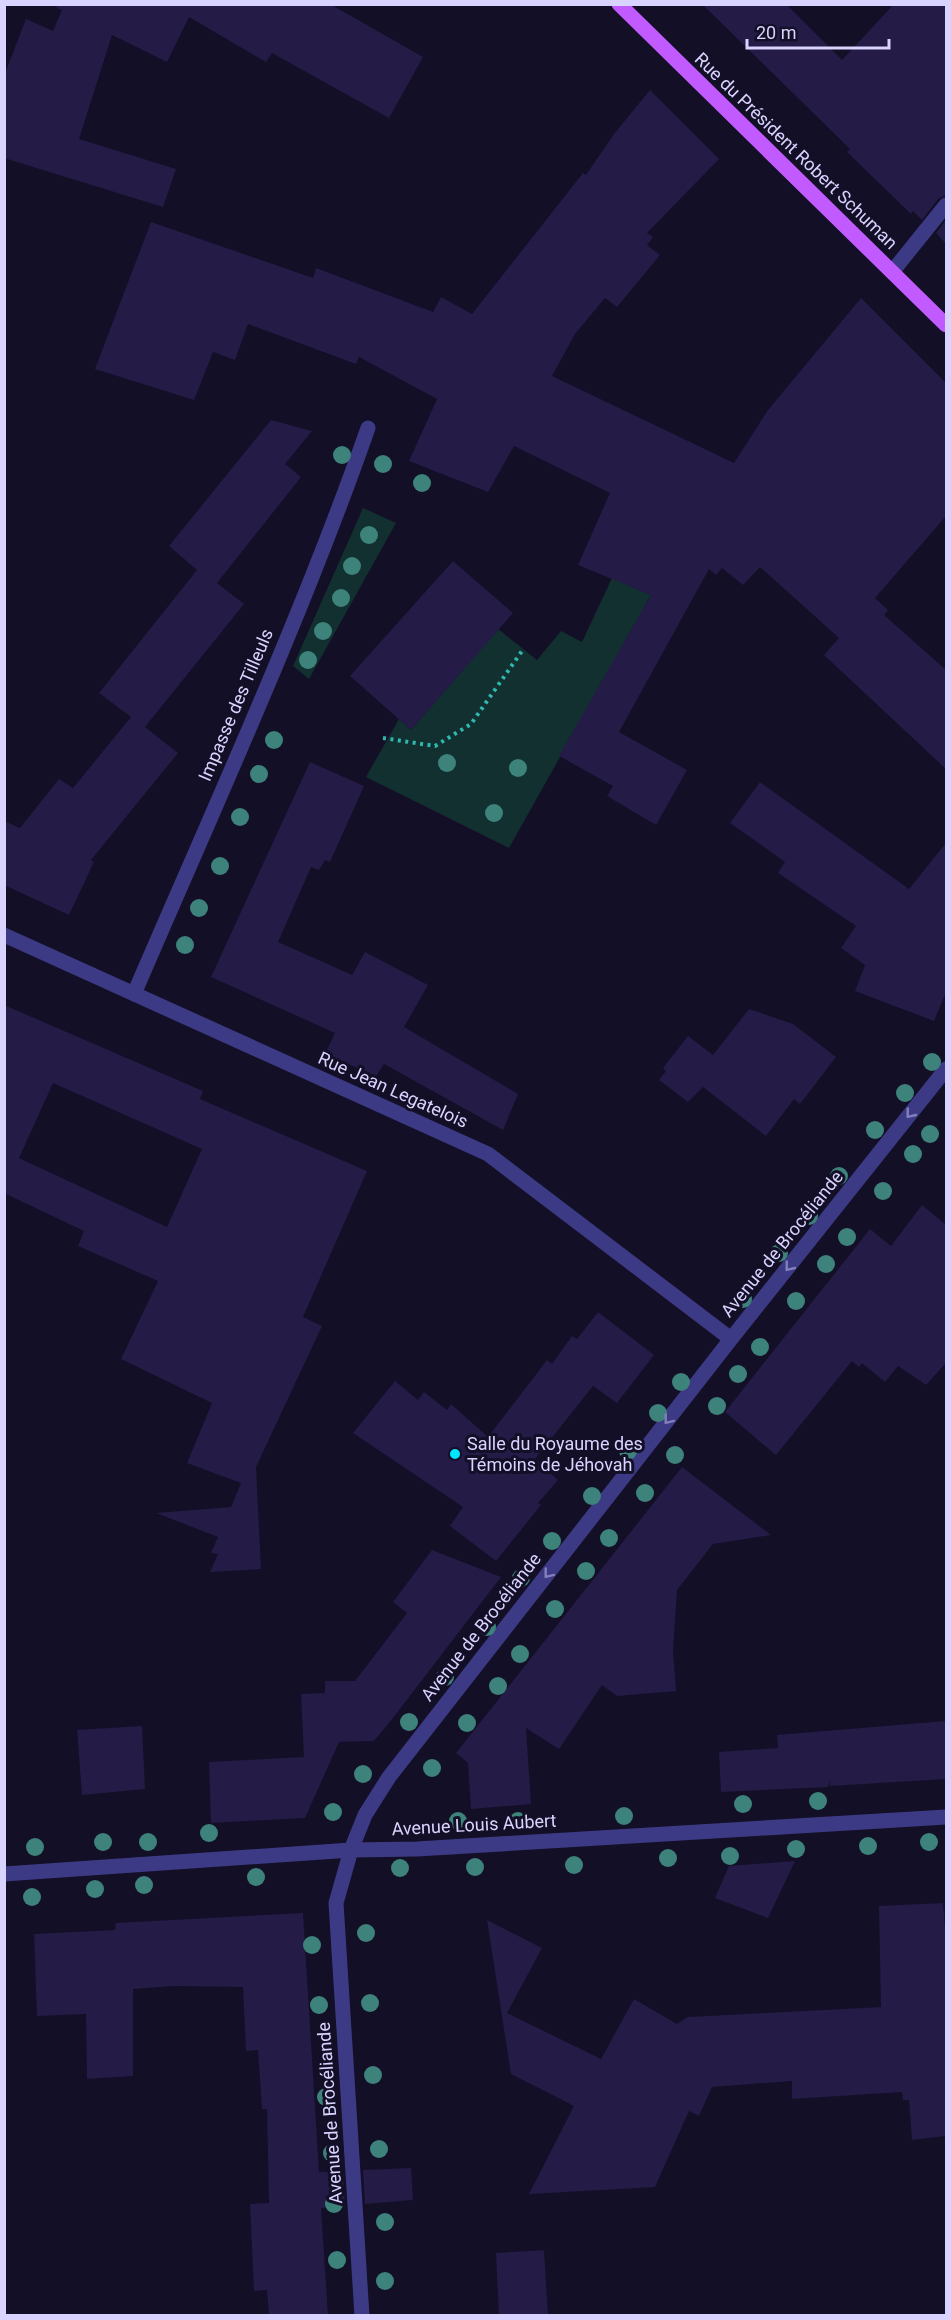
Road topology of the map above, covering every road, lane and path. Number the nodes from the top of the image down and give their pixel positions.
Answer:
1 (619, 4) edge
2 (946, 205) edge
3 (892, 272) junction
4 (946, 325) edge
5 (368, 428) dead end
6 (522, 651) dead end
7 (383, 738) dead end
8 (4, 935) edge
9 (134, 994) junction
10 (946, 1069) edge
11 (731, 1339) junction
12 (946, 1817) edge
13 (351, 1850) junction
14 (4, 1874) edge
15 (362, 2316) edge

1 - 3 main road, Rue du Président Robert Schuman
2 - 3 street
3 - 4 main road, Rue du Président Robert Schuman
5 - 9 street, Impasse des Tilleuls
6 - 7 path
8 - 9 street, Rue Jean Legatelois
9 - 11 street, Rue Jean Legatelois
10 -> 11 street, Avenue de Brocéliande
11 -> 13 street, Avenue de Brocéliande
12 - 13 street, Avenue Louis Aubert
13 - 14 street, Avenue Louis Aubert
13 - 15 street, Avenue de Brocéliande

